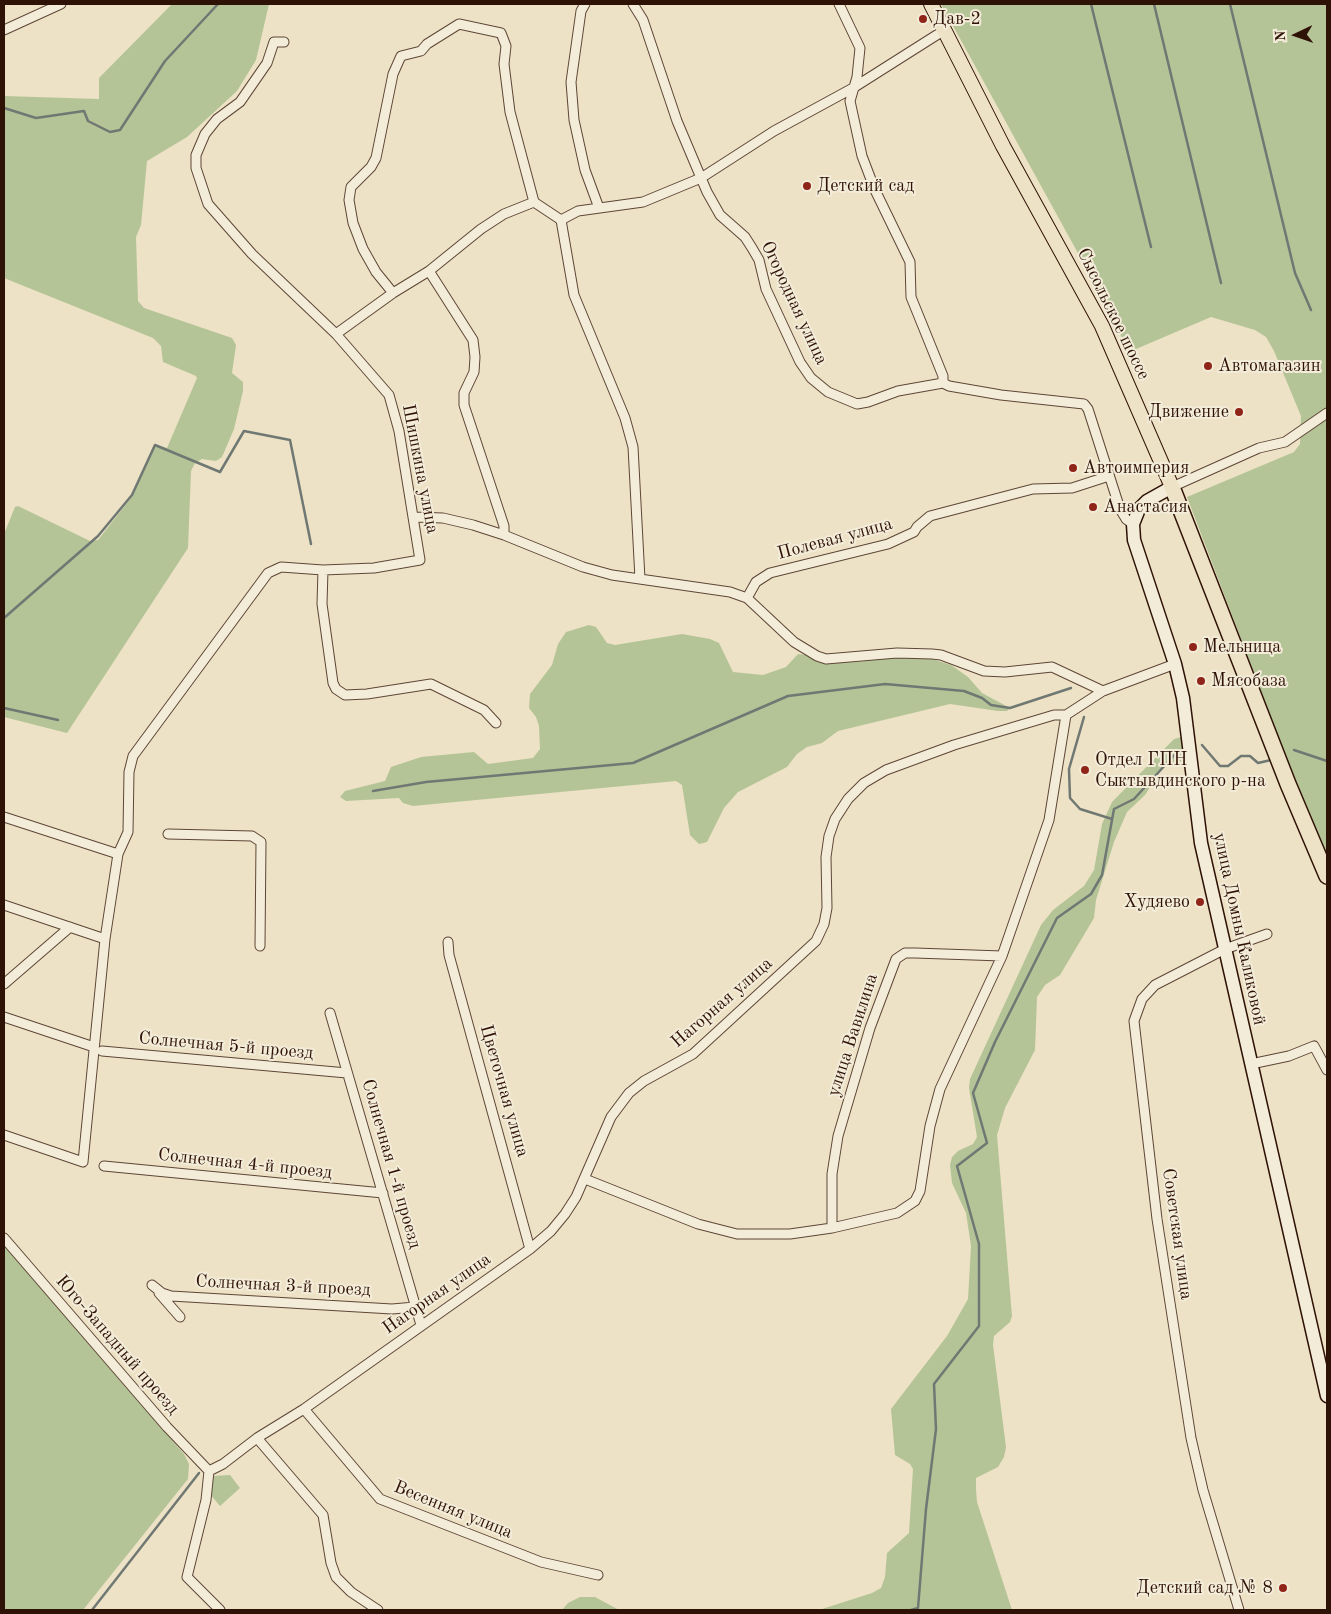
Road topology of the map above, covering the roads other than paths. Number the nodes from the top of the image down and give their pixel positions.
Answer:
1 (61, 4) edge
2 (585, 4) edge
3 (634, 4) edge
4 (839, 4) edge
5 (931, 4) edge
6 (4, 30) edge
7 (943, 31) junction
8 (284, 42) dead end
9 (853, 88) junction
10 (701, 178) junction
11 (534, 202) junction
12 (599, 208) junction
13 (561, 220) junction
14 (428, 270) junction
15 (393, 293) junction
16 (336, 334) junction
17 (943, 383) junction
18 (1327, 414) edge
19 (1109, 476) junction
20 (1172, 487) junction
21 (412, 516) junction
22 (1133, 524) junction
23 (504, 535) junction
24 (323, 570) junction
25 (640, 579) junction
26 (747, 598) junction
27 (1175, 664) junction
28 (1103, 691) junction
29 (1066, 715) junction
30 (496, 723) dead end
31 (4, 817) edge
32 (168, 834) dead end
33 (118, 854) junction
34 (1327, 876) edge
35 (4, 905) edge
36 (70, 928) junction
37 (1268, 934) dead end
38 (105, 939) junction
39 (448, 942) dead end
40 (260, 946) dead end
41 (1225, 949) junction
42 (1002, 956) junction
43 (4, 984) edge
44 (330, 1013) dead end
45 (4, 1017) edge
46 (98, 1049) junction
47 (1250, 1064) junction
48 (1327, 1070) edge
49 (347, 1073) junction
50 (4, 1135) edge
51 (104, 1166) dead end
52 (585, 1179) junction
53 (383, 1193) junction
54 (832, 1228) junction
55 (4, 1238) edge
56 (530, 1249) junction
57 (415, 1307) junction
58 (180, 1318) dead end
59 (421, 1325) junction
60 (1327, 1396) edge
61 (304, 1409) junction
62 (257, 1438) junction
63 (208, 1471) junction
64 (598, 1575) dead end
65 (220, 1610) edge
66 (378, 1610) edge
67 (1239, 1610) edge

1 - 6 street
2 - 12 street
3 - 10 street, Огородная улица
4 - 9 street
5 - 7 main road, Сысольское шоссе
7 - 9 street
7 - 20 main road, Сысольское шоссе
8 - 16 street, Шишкина улица
9 - 10 street
9 - 17 street
10 - 12 street
10 - 17 street, Огородная улица
11 - 13 street
11 - 14 street
11 - 15 street
12 - 13 street
13 - 25 street
14 - 15 street
14 - 23 street
15 - 16 street
16 - 21 street, Шишкина улица
17 - 19 street, Огородная улица
18 - 20 street
19 - 22 street, Огородная улица
19 - 26 street, Полевая улица
20 - 22 main road
20 - 34 highway, Сысольское шоссе
21 - 23 street
21 - 24 street, Шишкина улица
22 - 27 main road, улица Домны Каликовой
23 - 25 street
24 - 30 street
24 - 33 street, Шишкина улица
25 - 26 street
26 - 28 street
27 - 28 street, Нагорная улица
27 - 41 main road, улица Домны Каликовой
28 - 29 street, Нагорная улица
29 - 42 street
29 - 52 street, Нагорная улица
31 - 33 street
32 - 40 street
33 - 38 street, Шишкина улица
35 - 36 street
36 - 38 street
36 - 43 street
37 - 41 street, Советская улица
38 - 46 street, Шишкина улица
39 - 56 street, Цветочная улица
41 - 47 main road, улица Домны Каликовой
41 - 67 street, Советская улица
42 - 54 street
42 - 54 street, улица Вавилина
44 - 49 street, Солнечная 1-й проезд
45 - 46 street, Солнечная 5-й проезд
46 - 49 street, Солнечная 5-й проезд
46 - 50 street, Шишкина улица
47 - 48 street
47 - 60 main road, улица Домны Каликовой
49 - 53 street, Солнечная 1-й проезд
51 - 53 street, Солнечная 4-й проезд
52 - 54 street
52 - 56 street, Нагорная улица
53 - 57 street, Солнечная 1-й проезд
55 - 63 street, Юго-Западный проезд
56 - 59 street, Нагорная улица
57 - 58 street, Солнечная 3-й проезд
57 - 59 street, Солнечная 1-й проезд
59 - 61 street, Нагорная улица
61 - 62 street, Нагорная улица
61 - 64 street, Весенняя улица
62 - 63 street, Нагорная улица
62 - 66 street
63 - 65 street

